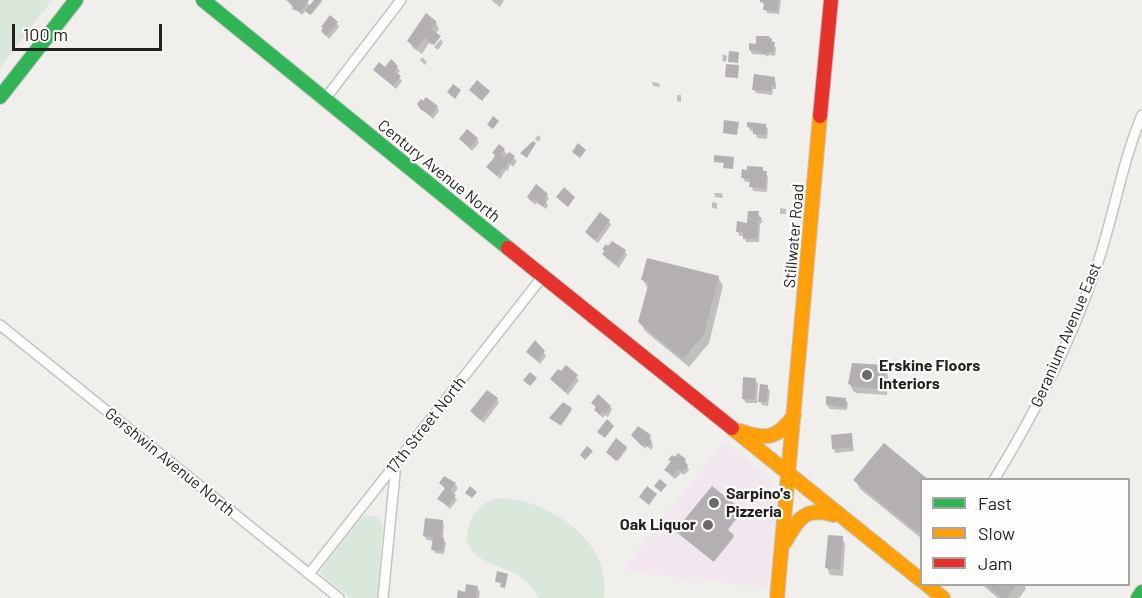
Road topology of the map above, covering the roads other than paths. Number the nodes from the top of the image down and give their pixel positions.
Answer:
1 (76, 0) edge
2 (203, 0) edge
3 (401, 0) edge
4 (831, 0) edge
5 (0, 97) edge
6 (325, 99) junction
7 (1142, 115) edge
8 (543, 276) junction
9 (0, 325) edge
10 (795, 413) junction
11 (729, 426) junction
12 (396, 463) junction
13 (789, 474) junction
14 (995, 478) edge
15 (843, 518) junction
16 (782, 546) junction
17 (309, 574) junction
18 (920, 580) edge
19 (927, 586) edge
20 (1142, 592) edge
21 (941, 597) edge
22 (339, 598) edge
23 (383, 598) edge
24 (777, 598) edge
25 (1138, 598) edge

1 - 5 main road
2 - 6 main road, Century Avenue North
3 - 6 street
4 - 10 main road, Stillwater Road
6 - 8 main road, Century Avenue North
7 - 14 street, Geranium Avenue East
8 - 11 main road, Century Avenue North
8 - 12 street, 17th Street North
9 - 17 street, Gershwin Avenue North
10 - 11 main road
10 - 13 main road, Stillwater Road
11 - 13 main road, Century Avenue North
12 - 17 street, 17th Street North
12 - 23 street
13 - 15 main road, Century Avenue North
13 - 16 main road, Stillwater Road
15 - 16 main road
15 - 18 main road, Century Avenue North
16 - 24 main road, Stillwater Road
17 - 22 street, Gershwin Avenue North
19 - 21 main road
20 - 25 main road

